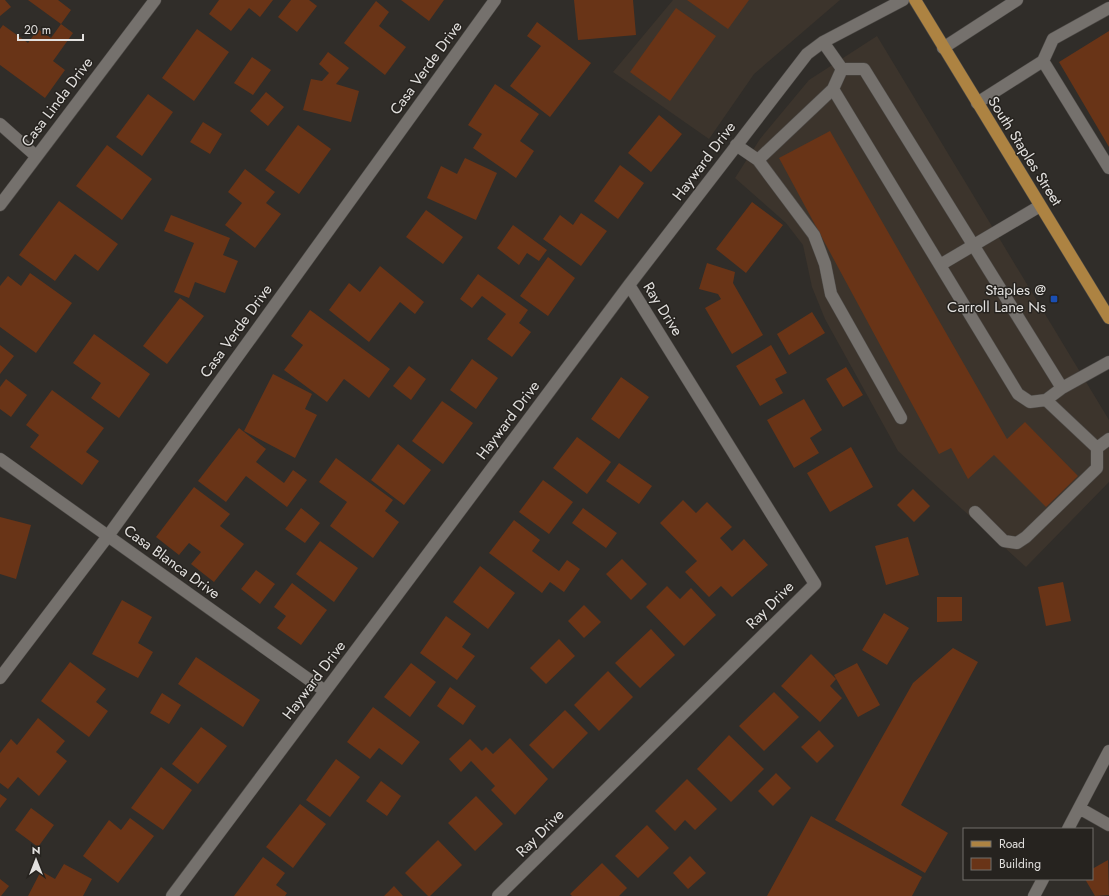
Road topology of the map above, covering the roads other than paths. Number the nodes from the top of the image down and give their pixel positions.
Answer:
1 (155, 0) edge
2 (495, 0) edge
3 (903, 0) edge
4 (915, 0) edge
5 (1017, 0) edge
6 (1109, 8) edge
7 (823, 42) junction
8 (943, 48) junction
9 (1043, 61) junction
10 (842, 69) junction
11 (833, 89) junction
12 (977, 103) junction
13 (0, 124) edge
14 (736, 145) junction
15 (36, 156) junction
16 (758, 160) junction
17 (1109, 168) edge
18 (0, 205) edge
19 (1040, 206) junction
20 (974, 246) junction
21 (940, 265) junction
22 (629, 285) junction
23 (1109, 318) edge
24 (1109, 362) edge
25 (1062, 388) junction
26 (1046, 400) junction
27 (901, 418) dead end
28 (1109, 439) edge
29 (1097, 448) junction
30 (0, 459) edge
31 (975, 512) dead end
32 (108, 536) junction
33 (0, 678) edge
34 (325, 691) junction
35 (1109, 752) edge
36 (1079, 808) junction
37 (1109, 825) edge
38 (1069, 828) edge
39 (1042, 880) edge
40 (172, 896) edge
41 (498, 896) edge
42 (1034, 896) edge

1 - 15 street, Casa Linda Drive
2 - 32 street, Casa Verde Drive
3 - 7 street, Hayward Drive
4 - 8 main road, South Staples Street
5 - 8 street
6 - 9 street
7 - 10 street
7 - 14 street, Hayward Drive
8 - 12 main road, South Staples Street
9 - 12 street
9 - 17 street
10 - 11 street
10 - 20 street
11 - 16 street
11 - 21 street
12 - 19 main road, South Staples Street
13 - 15 street
14 - 16 street
14 - 22 street, Hayward Drive
15 - 18 street, Casa Linda Drive
16 - 27 street
19 - 20 street
19 - 23 main road, South Staples Street
20 - 21 street
20 - 25 street
21 - 26 street
22 - 34 street, Hayward Drive
22 - 41 street, Ray Drive
24 - 25 street
25 - 26 street
26 - 29 street
28 - 29 street
29 - 31 street
30 - 32 street, Casa Blanca Drive
32 - 33 street, Casa Verde Drive
32 - 34 street, Casa Blanca Drive
34 - 40 street, Hayward Drive
35 - 36 street
36 - 37 street
36 - 38 street
39 - 42 street

